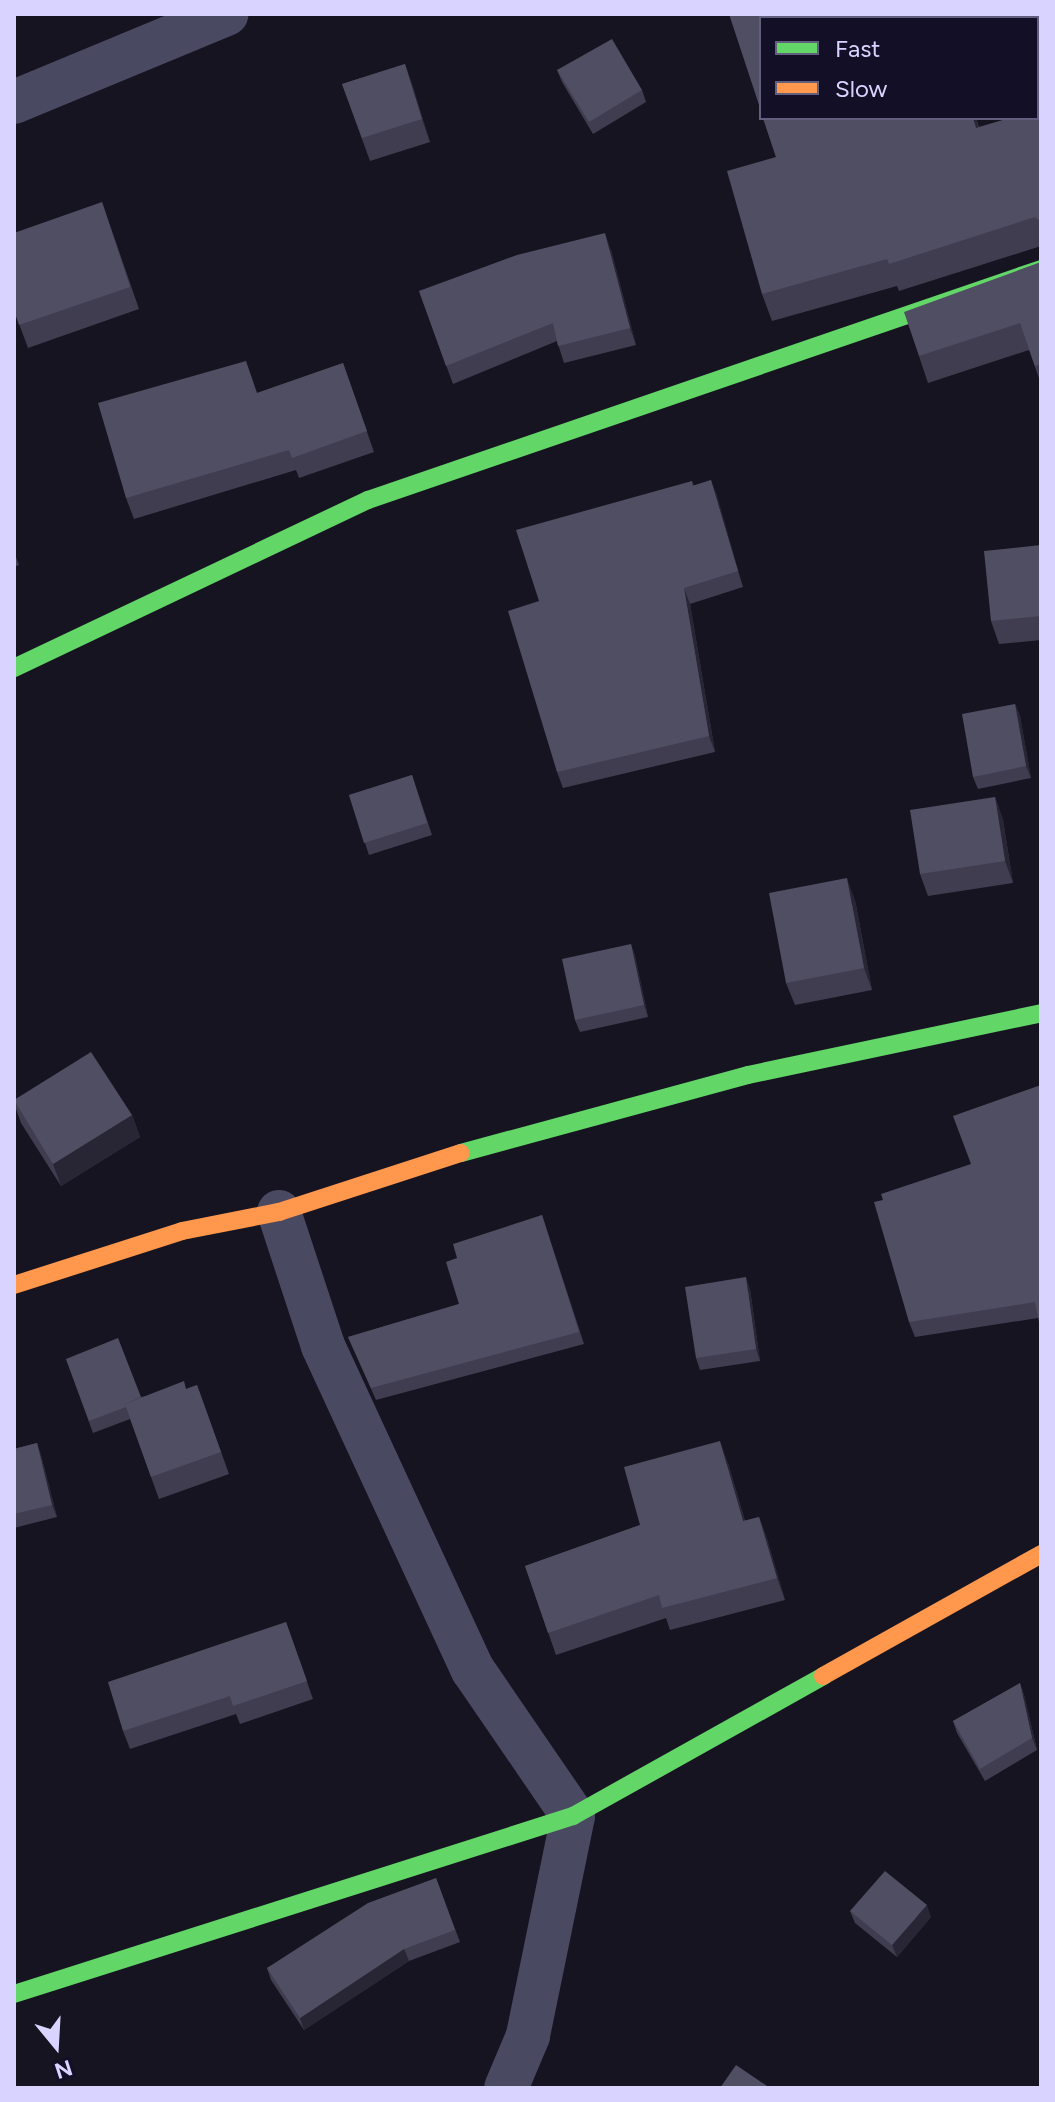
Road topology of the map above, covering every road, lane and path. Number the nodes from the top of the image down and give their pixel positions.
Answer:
1 (226, 14) edge
2 (14, 102) edge
3 (1041, 269) edge
4 (14, 668) edge
5 (1041, 1013) edge
6 (279, 1212) junction
7 (14, 1285) edge
8 (1041, 1554) edge
9 (573, 1816) junction
10 (14, 1994) edge
11 (506, 2088) edge

1 - 2 street
3 - 4 street
5 - 6 street
6 - 7 street
6 - 9 street
8 - 9 street
9 - 10 street
9 - 11 street

